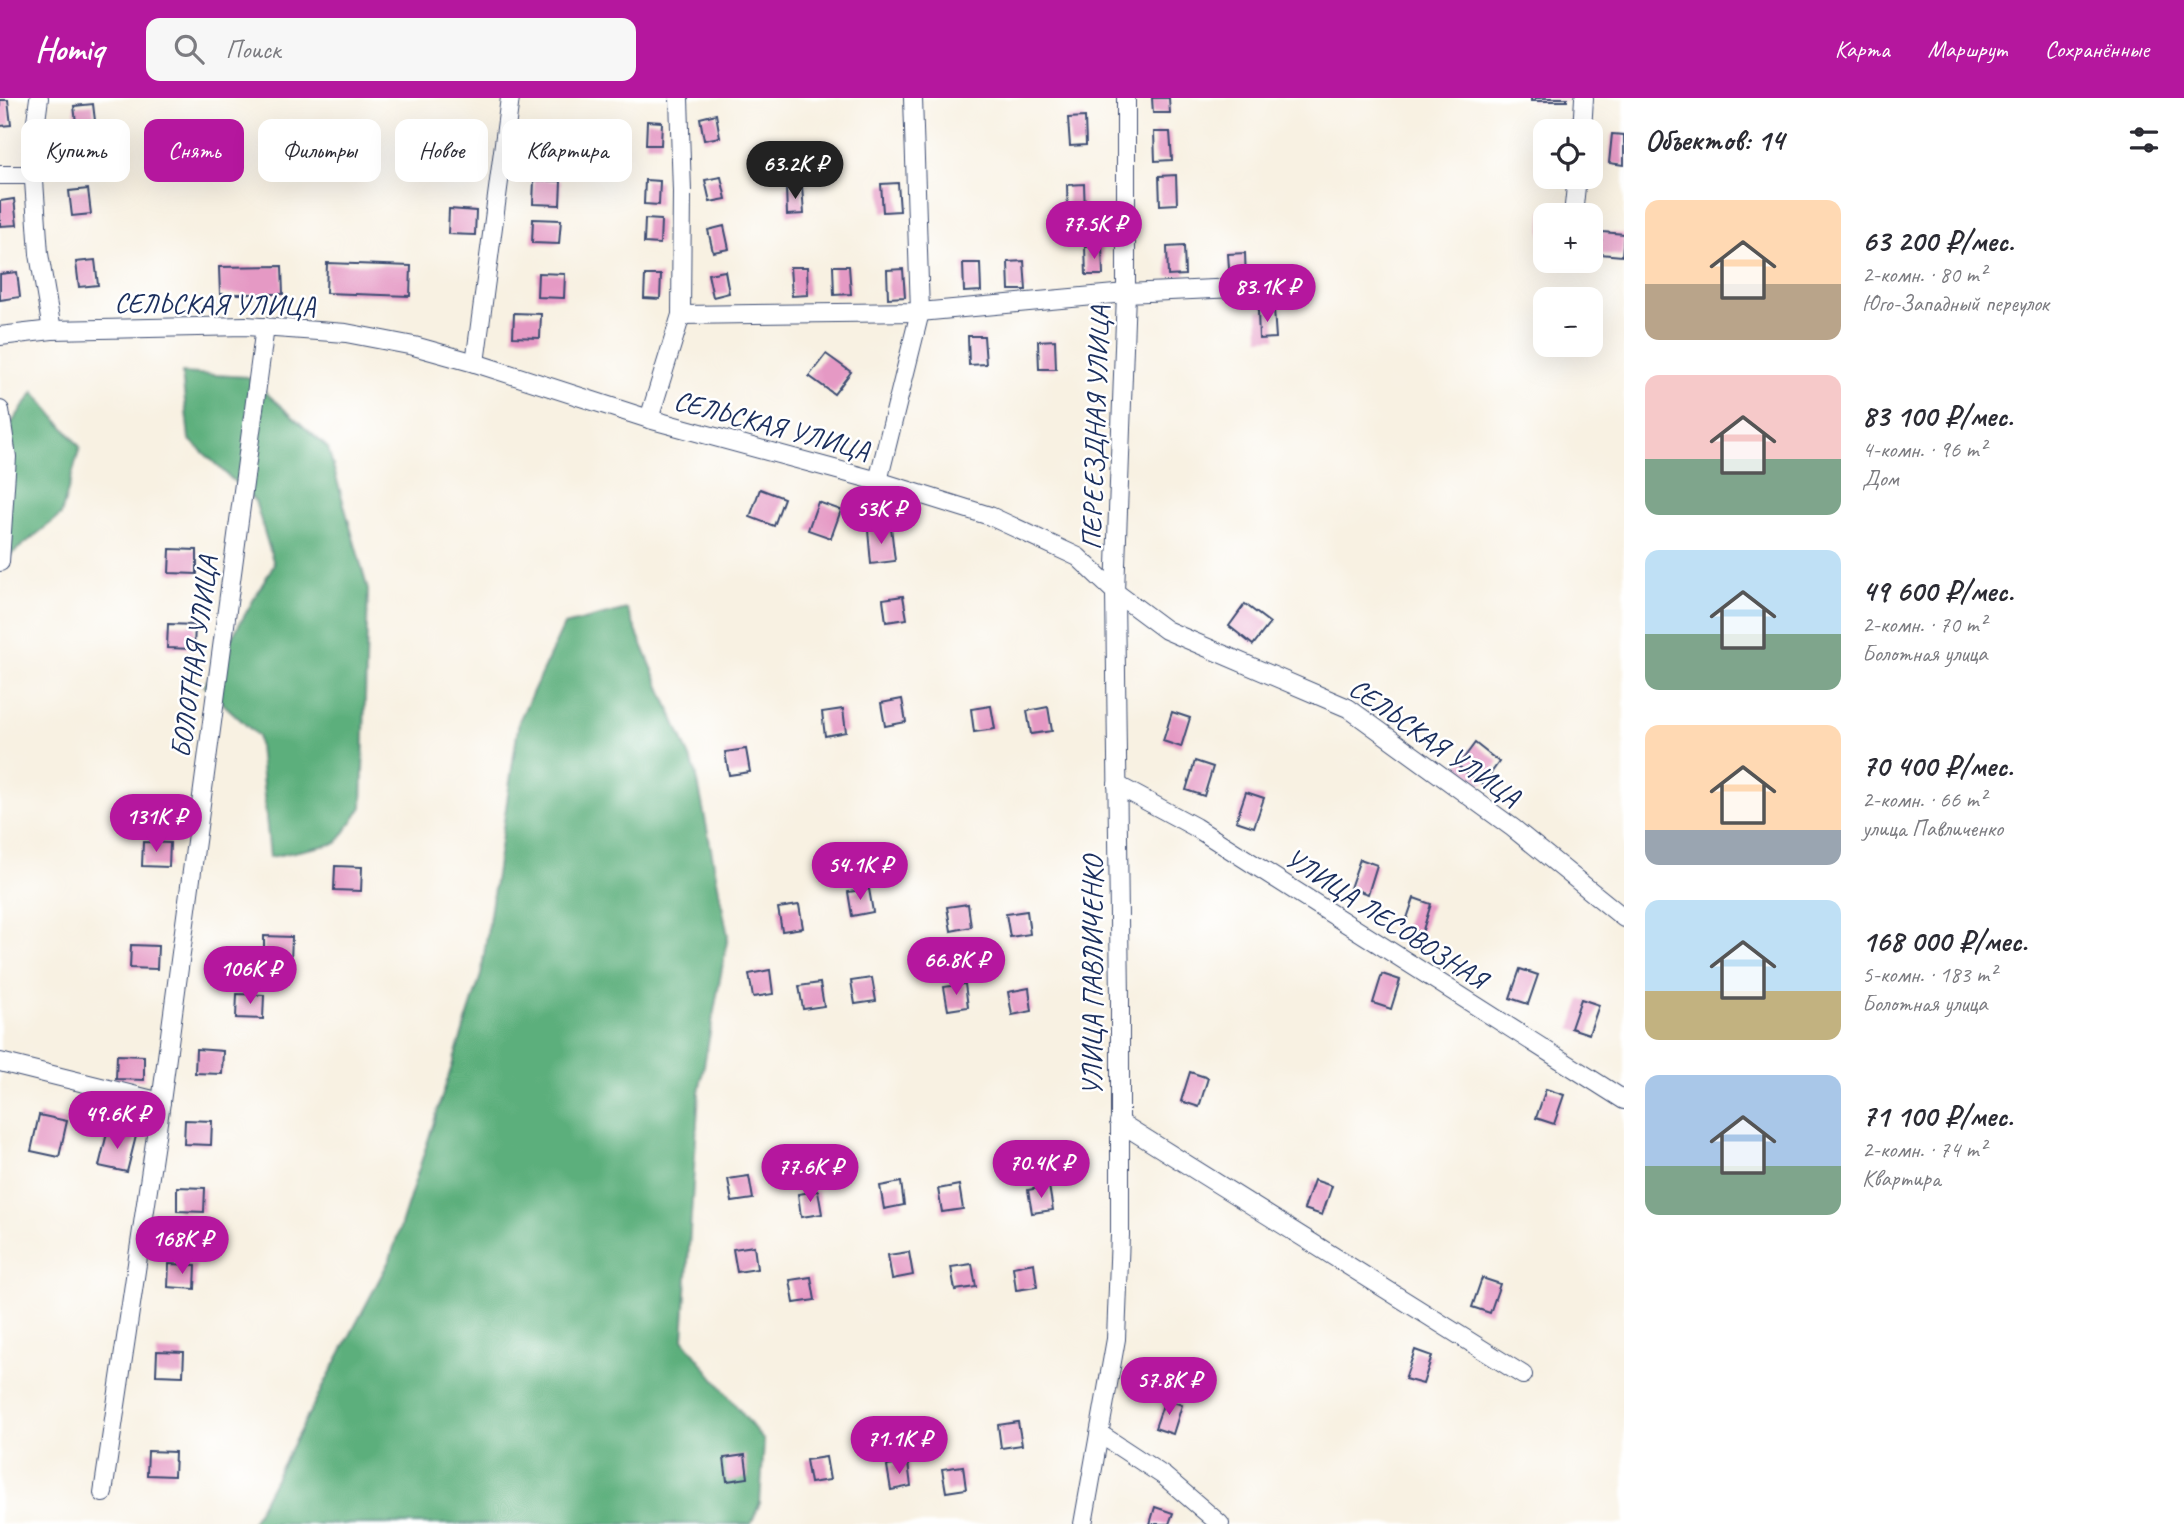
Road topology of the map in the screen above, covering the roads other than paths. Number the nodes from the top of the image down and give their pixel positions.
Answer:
1 (39, 98) edge
2 (510, 98) edge
3 (679, 98) edge
4 (913, 98) edge
5 (1126, 98) edge
6 (1584, 98) edge
7 (36, 119) edge
8 (1583, 119) edge
9 (0, 175) edge
10 (21, 175) edge
11 (34, 182) edge
12 (1280, 286) dead end
13 (1126, 293) junction
14 (920, 312) junction
15 (681, 315) junction
16 (265, 327) junction
17 (52, 330) junction
18 (0, 336) edge
19 (475, 363) junction
20 (0, 410) edge
21 (649, 419) junction
22 (878, 481) junction
23 (0, 562) edge
24 (1115, 592) junction
25 (1117, 785) junction
26 (1624, 918) edge
27 (0, 1062) edge
28 (1624, 1100) edge
29 (161, 1102) junction
30 (1119, 1122) junction
31 (1523, 1375) dead end
32 (1100, 1434) junction
33 (103, 1493) dead end
34 (1083, 1524) edge
35 (1220, 1524) edge

1 - 7 street
2 - 19 street
3 - 15 street
4 - 14 street
5 - 13 street, ПЕРЕЕЗДНАЯ УЛИЦА
6 - 8 street
9 - 10 street
11 - 17 street
12 - 13 street
13 - 14 street
13 - 24 street, ПЕРЕЕЗДНАЯ УЛИЦА
14 - 15 street
14 - 22 street
15 - 21 street
16 - 17 street, СЕЛЬСКАЯ УЛИЦА
16 - 19 street, СЕЛЬСКАЯ УЛИЦА
16 - 29 street, БОЛОТНАЯ УЛИЦА
17 - 18 street, СЕЛЬСКАЯ УЛИЦА
19 - 21 street, СЕЛЬСКАЯ УЛИЦА
20 - 23 street
21 - 22 street, СЕЛЬСКАЯ УЛИЦА
22 - 24 street, СЕЛЬСКАЯ УЛИЦА
24 - 25 street, УЛИЦА ПАВЛИЧЕНКО
24 - 26 street, СЕЛЬСКАЯ УЛИЦА
25 - 28 street, УЛИЦА ЛЕСОВОЗНАЯ
25 - 30 street, УЛИЦА ПАВЛИЧЕНКО
27 - 29 street
29 - 33 street, БОЛОТНАЯ УЛИЦА
30 - 31 street
30 - 32 street, УЛИЦА ПАВЛИЧЕНКО
32 - 34 street, УЛИЦА ПАВЛИЧЕНКО
32 - 35 street

